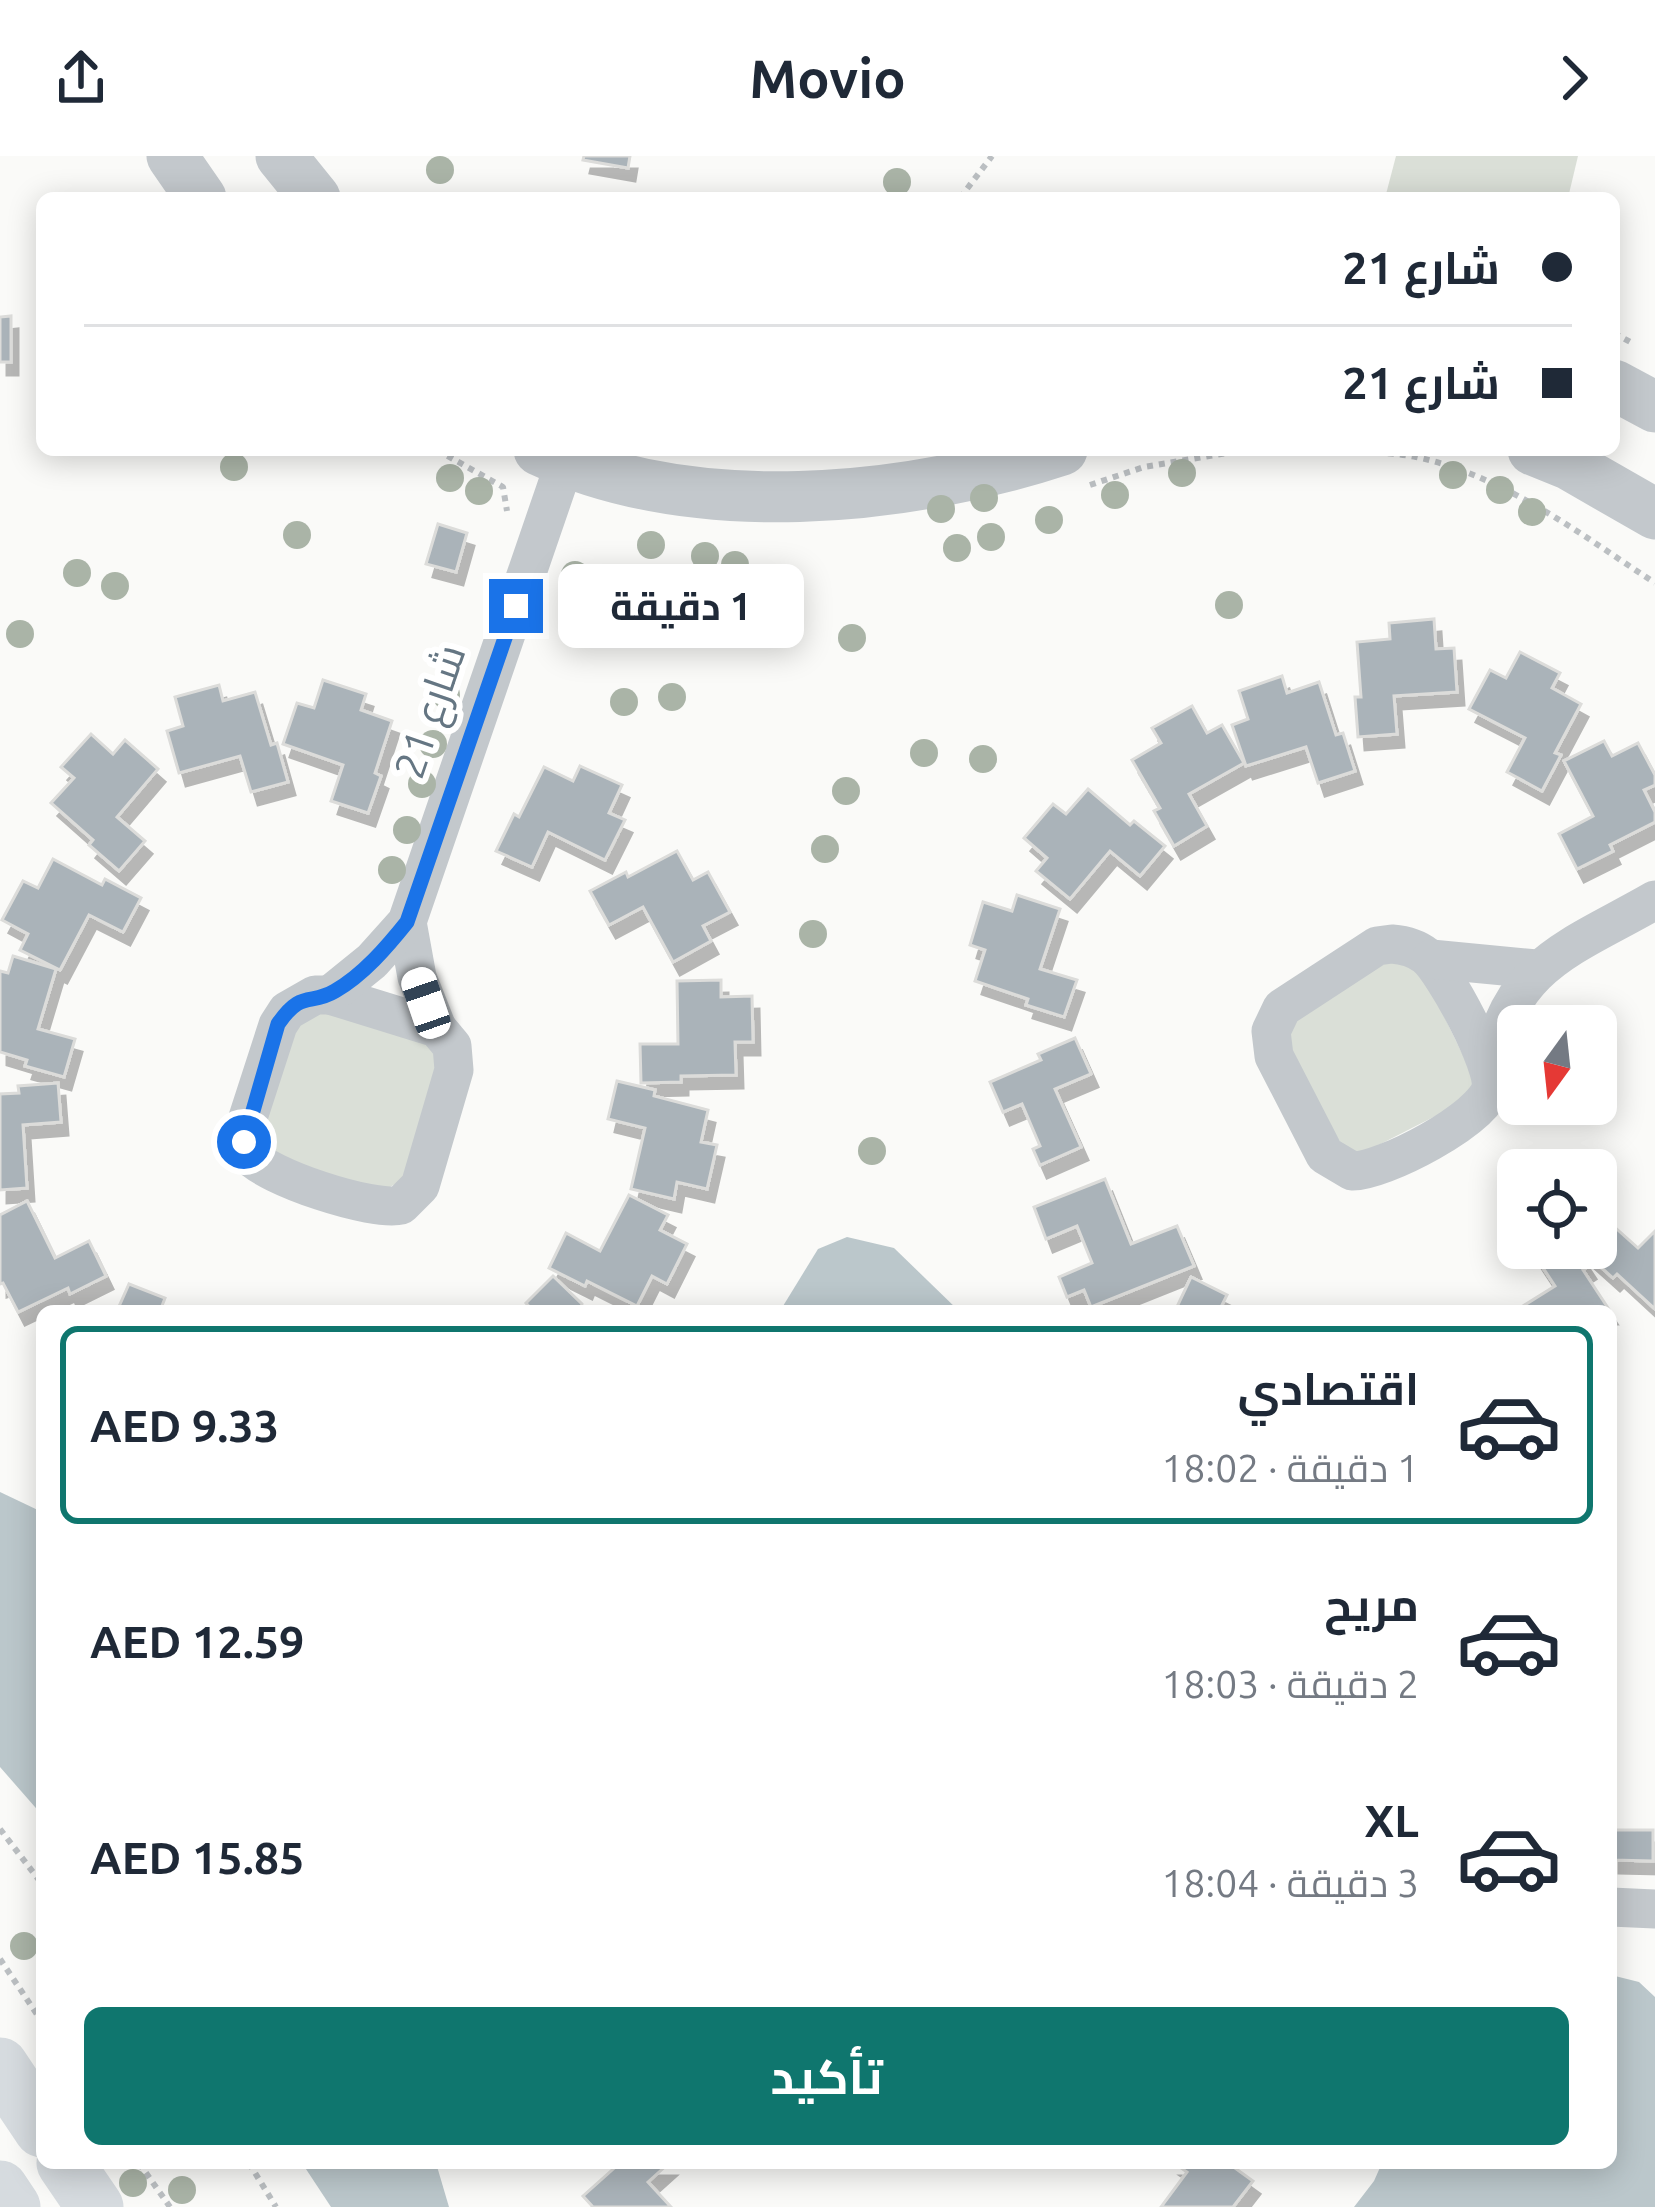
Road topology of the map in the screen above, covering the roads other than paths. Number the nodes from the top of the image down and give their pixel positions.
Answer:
1 (172, 156) edge
2 (281, 156) edge
3 (197, 192) edge
4 (310, 192) edge
5 (1620, 388) edge
6 (1655, 407) edge
7 (1620, 423) edge
8 (1655, 438) edge
9 (552, 456) edge
10 (1044, 456) edge
11 (1548, 456) edge
12 (1655, 514) edge
13 (1655, 900) edge
14 (407, 922) junction
15 (1431, 959) junction
16 (1536, 969) junction
17 (330, 995) junction
18 (437, 1028) junction
19 (1490, 1066) junction
20 (1617, 1907) edge
21 (1655, 1909) edge
22 (0, 2066) edge
23 (36, 2119) edge
24 (69, 2169) edge
25 (0, 2189) edge
26 (12, 2207) edge
27 (95, 2207) edge

1 - 3 street
2 - 4 street
5 - 6 street
7 - 8 street
9 - 10 street
9 - 14 street, شارع 21
11 - 12 street
13 - 16 street
14 - 17 street, شارع 21
14 - 18 street, شارع 21
15 - 16 street
15 - 19 street
15 - 19 street
16 - 19 street
17 - 18 street
17 - 18 street, شارع 21
20 - 21 street
22 - 23 main road
24 - 27 main road
25 - 26 main road

